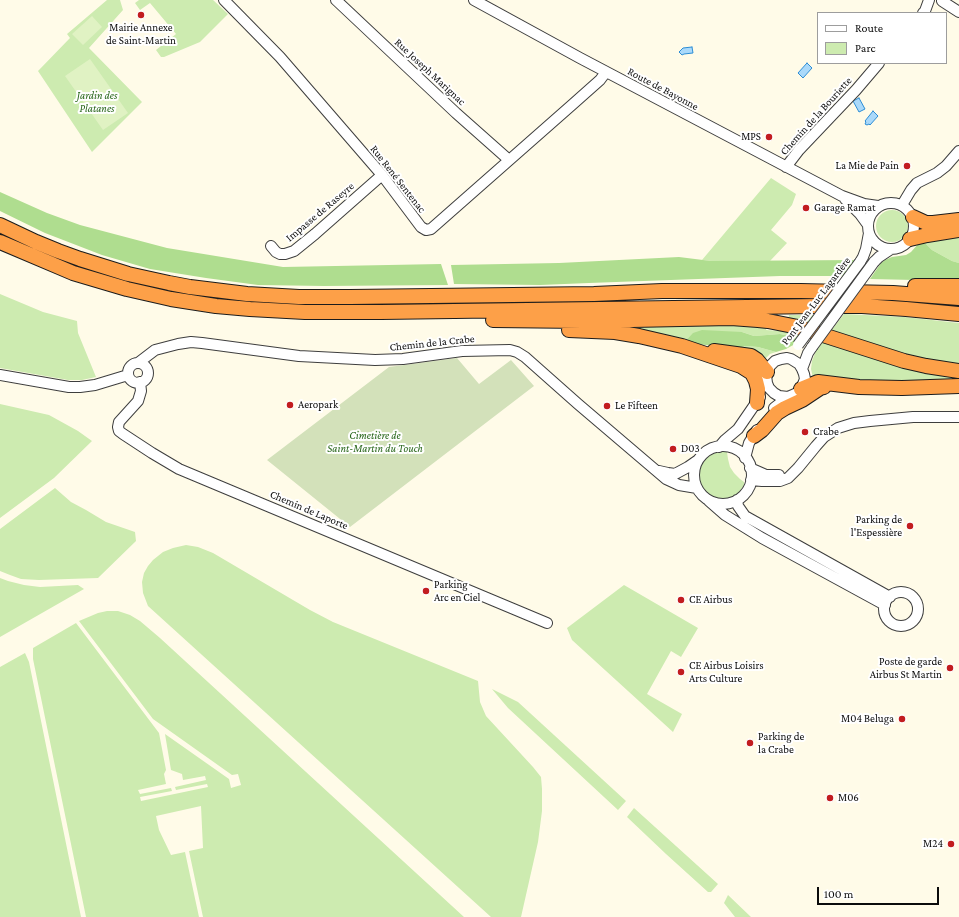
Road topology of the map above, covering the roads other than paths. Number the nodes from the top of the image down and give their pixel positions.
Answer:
1 (224, 0) edge
2 (336, 0) edge
3 (474, 0) edge
4 (929, 0) edge
5 (942, 2) dead end
6 (924, 12) edge
7 (959, 12) edge
8 (878, 64) edge
9 (606, 72) junction
10 (959, 151) edge
11 (509, 160) junction
12 (786, 167) junction
13 (382, 175) junction
14 (842, 196) junction
15 (902, 205) junction
16 (878, 206) junction
17 (913, 217) junction
18 (959, 220) edge
19 (0, 225) edge
20 (868, 229) junction
21 (959, 230) edge
22 (910, 240) junction
23 (0, 242) edge
24 (271, 246) dead end
25 (891, 249) junction
26 (959, 286) edge
27 (801, 291) junction
28 (959, 299) edge
29 (381, 312) junction
30 (959, 314) edge
31 (489, 320) junction
32 (682, 346) junction
33 (165, 348) junction
34 (787, 358) junction
35 (138, 363) junction
36 (147, 369) junction
37 (802, 369) junction
38 (959, 371) edge
39 (0, 375) edge
40 (128, 375) junction
41 (767, 377) junction
42 (140, 382) junction
43 (835, 385) junction
44 (959, 385) edge
45 (801, 389) junction
46 (788, 397) junction
47 (757, 402) junction
48 (959, 417) edge
49 (754, 436) junction
50 (719, 447) junction
51 (745, 458) junction
52 (698, 460) junction
53 (750, 468) junction
54 (659, 471) junction
55 (794, 472) junction
56 (751, 480) junction
57 (697, 488) junction
58 (737, 500) junction
59 (709, 501) junction
60 (547, 624) dead end

1 - 13 street, Rue René Sentenac
2 - 11 street, Rue Joseph Marignac
3 - 9 street, Route de Bayonne
4 - 6 street
5 - 7 street
8 - 12 street, Chemin de la Bouriette
9 - 11 street, Rue René Sentenac
9 - 12 street, Route de Bayonne
10 - 15 street
11 - 13 street, Rue René Sentenac
12 - 14 street, Route de Bayonne
13 - 24 street, Impasse de Raseyre
14 - 16 street, Route de Bayonne
14 - 20 street, Route de Bayonne
15 - 16 street
15 - 17 street
16 - 20 street
17 - 18 highway
17 - 22 street
19 - 27 highway
20 - 25 street
20 - 34 street, Pont Jean-Luc Lagardère, bridge
21 - 22 highway
22 - 25 street
23 - 29 highway
25 - 37 street, bridge
26 - 27 highway
27 - 28 highway
29 - 30 highway
29 - 31 highway
31 - 32 highway
31 - 38 highway
32 - 41 highway
32 - 47 highway
33 - 35 street, Chemin de la Crabe
33 - 36 street, Chemin de la Crabe
33 - 54 street, Chemin de la Crabe
34 - 37 street
34 - 41 street
35 - 36 street
35 - 40 street
36 - 42 street, Chemin de Laporte
37 - 45 street
39 - 40 street
40 - 42 street
41 - 46 street
41 - 47 street
42 - 60 street, Chemin de Laporte
43 - 44 highway
43 - 45 highway
43 - 49 highway
45 - 46 street
46 - 49 street
47 - 50 street
48 - 55 street
49 - 51 street
50 - 51 street
50 - 52 street
51 - 53 street
52 - 54 street
52 - 57 street
53 - 55 street
53 - 56 street
54 - 57 street, Chemin de la Crabe
55 - 56 street
56 - 58 street
57 - 59 street
58 - 59 street
58 - 59 street

